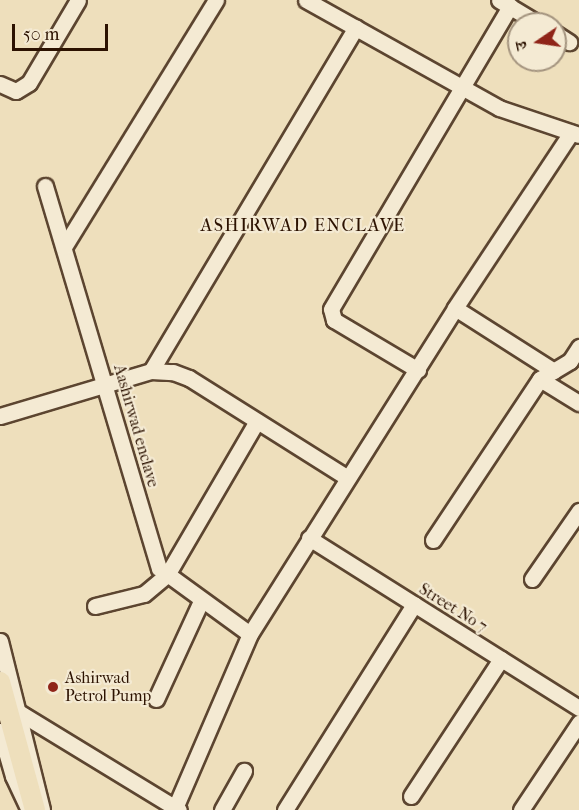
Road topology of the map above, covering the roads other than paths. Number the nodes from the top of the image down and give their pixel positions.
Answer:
1 (78, 0) edge
2 (216, 0) edge
3 (306, 0) edge
4 (504, 3) edge
5 (519, 12) edge
6 (356, 27) junction
7 (0, 84) edge
8 (460, 87) junction
9 (575, 134) edge
10 (45, 186) dead end
11 (64, 247) junction
12 (454, 308) junction
13 (579, 347) edge
14 (418, 370) junction
15 (151, 371) junction
16 (554, 371) junction
17 (540, 379) junction
18 (106, 386) junction
19 (579, 404) edge
20 (0, 416) edge
21 (257, 421) junction
22 (346, 477) junction
23 (579, 511) edge
24 (309, 538) junction
25 (433, 540) dead end
26 (167, 575) junction
27 (532, 579) dead end
28 (201, 601) junction
29 (414, 604) junction
30 (95, 606) dead end
31 (250, 634) junction
32 (0, 641) edge
33 (501, 659) junction
34 (0, 683) edge
35 (156, 699) dead end
36 (579, 708) edge
37 (20, 713) junction
38 (579, 723) edge
39 (0, 731) edge
40 (244, 771) dead end
41 (411, 796) dead end
42 (177, 809) edge
43 (28, 810) edge
44 (35, 810) edge
45 (42, 810) edge
46 (222, 810) edge
47 (285, 810) edge
48 (520, 810) edge

1 - 7 street
2 - 11 street
3 - 6 street
4 - 5 street
4 - 8 street
6 - 8 street
6 - 15 street
8 - 9 street
8 - 14 street
9 - 12 street
10 - 11 street, Aashirwad enclave
11 - 18 street, Aashirwad enclave
12 - 14 street
12 - 16 street
13 - 16 street
14 - 22 street
15 - 18 street
15 - 21 street
16 - 17 street
17 - 19 street
17 - 25 street
18 - 20 street
18 - 26 street, Aashirwad enclave
21 - 22 street
21 - 26 street
22 - 24 street
23 - 27 street
24 - 29 street, Street No 7
24 - 31 street
26 - 28 street, Aashirwad enclave
26 - 30 street
28 - 31 street, Aashirwad enclave
28 - 35 street
29 - 33 street, Street No 7
29 - 47 street
31 - 42 street
32 - 37 street
33 - 36 street, Street No 7
33 - 41 street
34 - 44 main road
37 - 42 street
37 - 45 street
38 - 48 street
39 - 43 street
40 - 46 street

